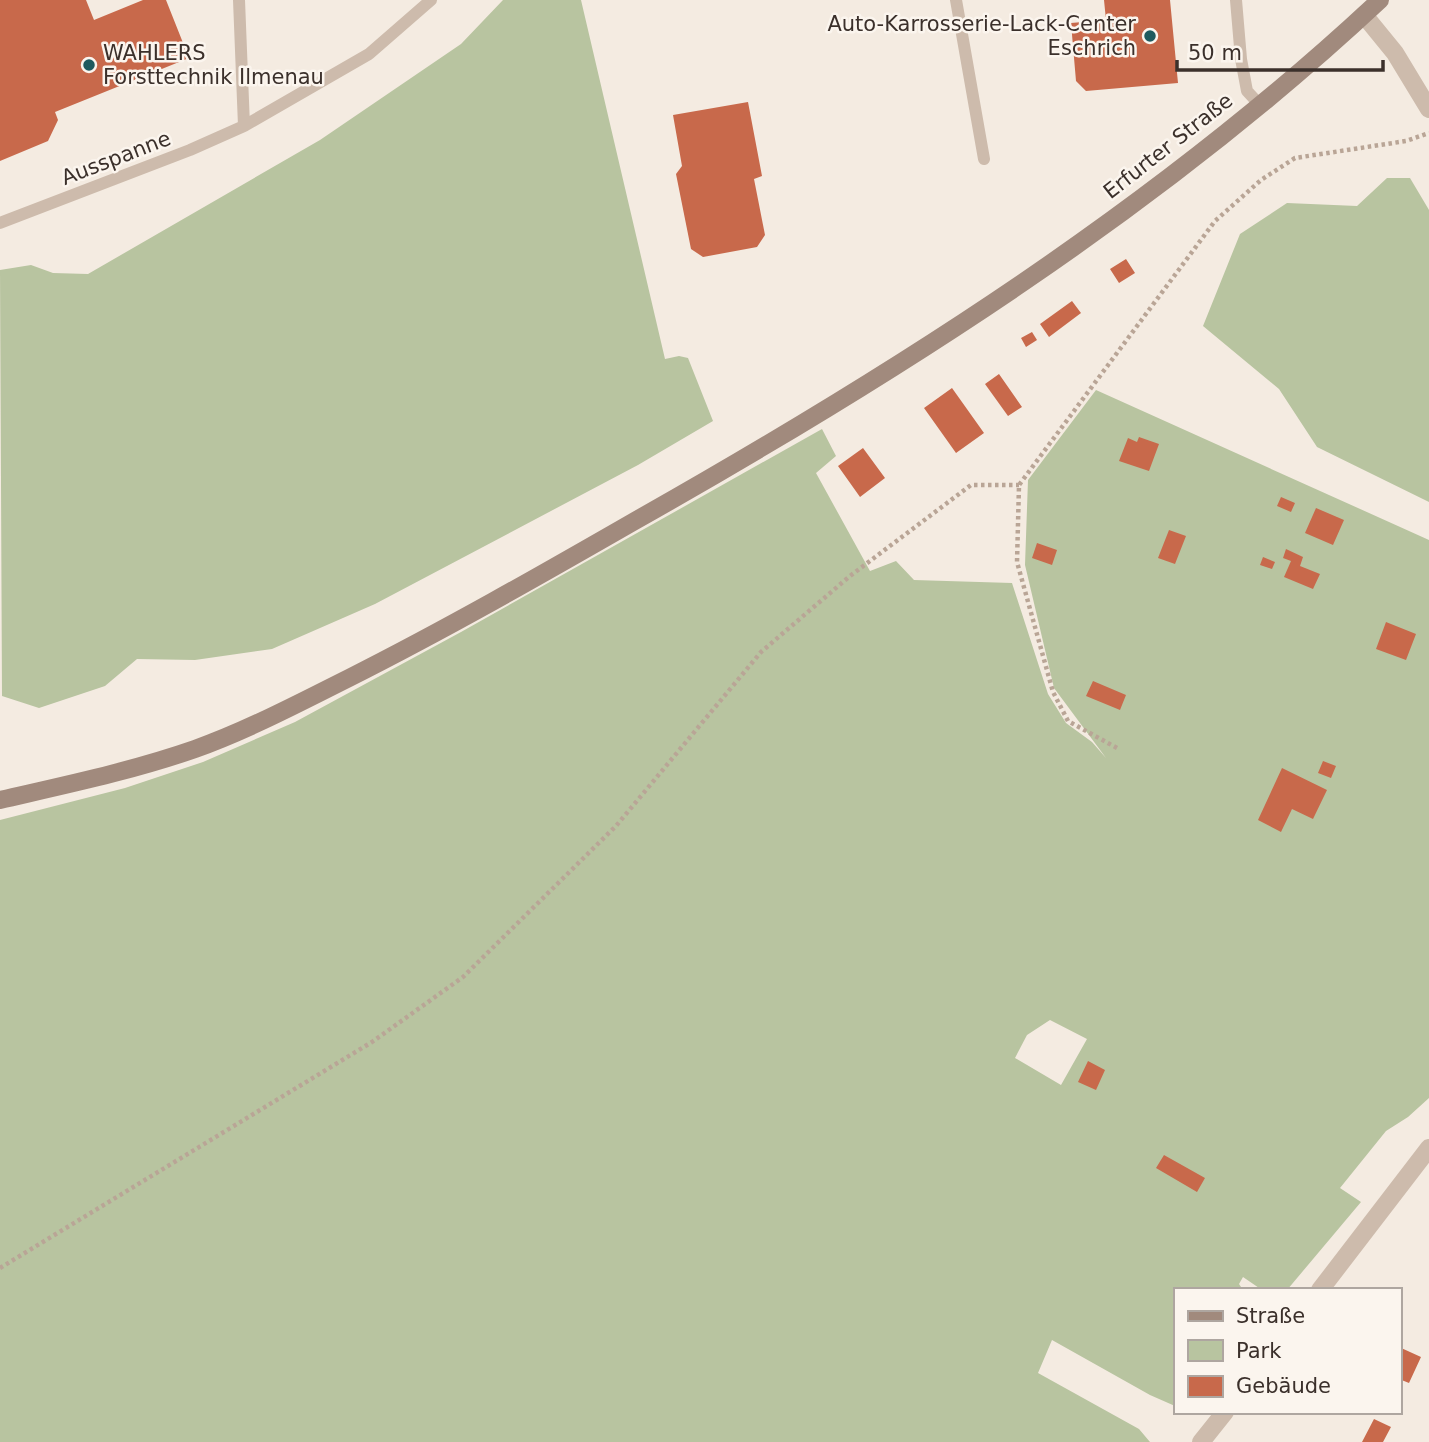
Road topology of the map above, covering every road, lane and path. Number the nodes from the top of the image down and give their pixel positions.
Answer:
1 (239, 0) edge
2 (431, 0) edge
3 (956, 0) edge
4 (1236, 0) edge
5 (1380, 0) edge
6 (1364, 15) junction
7 (1259, 104) junction
8 (1429, 109) edge
9 (244, 126) junction
10 (1429, 133) edge
11 (984, 159) dead end
12 (0, 223) edge
13 (1019, 485) junction
14 (1117, 748) dead end
15 (0, 800) edge
16 (1429, 1148) edge
17 (0, 1268) edge
18 (1322, 1288) edge
19 (1223, 1414) edge
20 (1201, 1442) edge

1 - 9 lane
2 - 9 lane, Ausspanne
3 - 11 lane
4 - 7 lane
5 - 6 main road, Erfurter Straße
6 - 7 main road, Erfurter Straße
6 - 8 street
7 - 15 main road, Erfurter Straße
9 - 12 lane, Ausspanne
10 - 13 path
13 - 14 path
13 - 17 path
16 - 18 street
19 - 20 street

